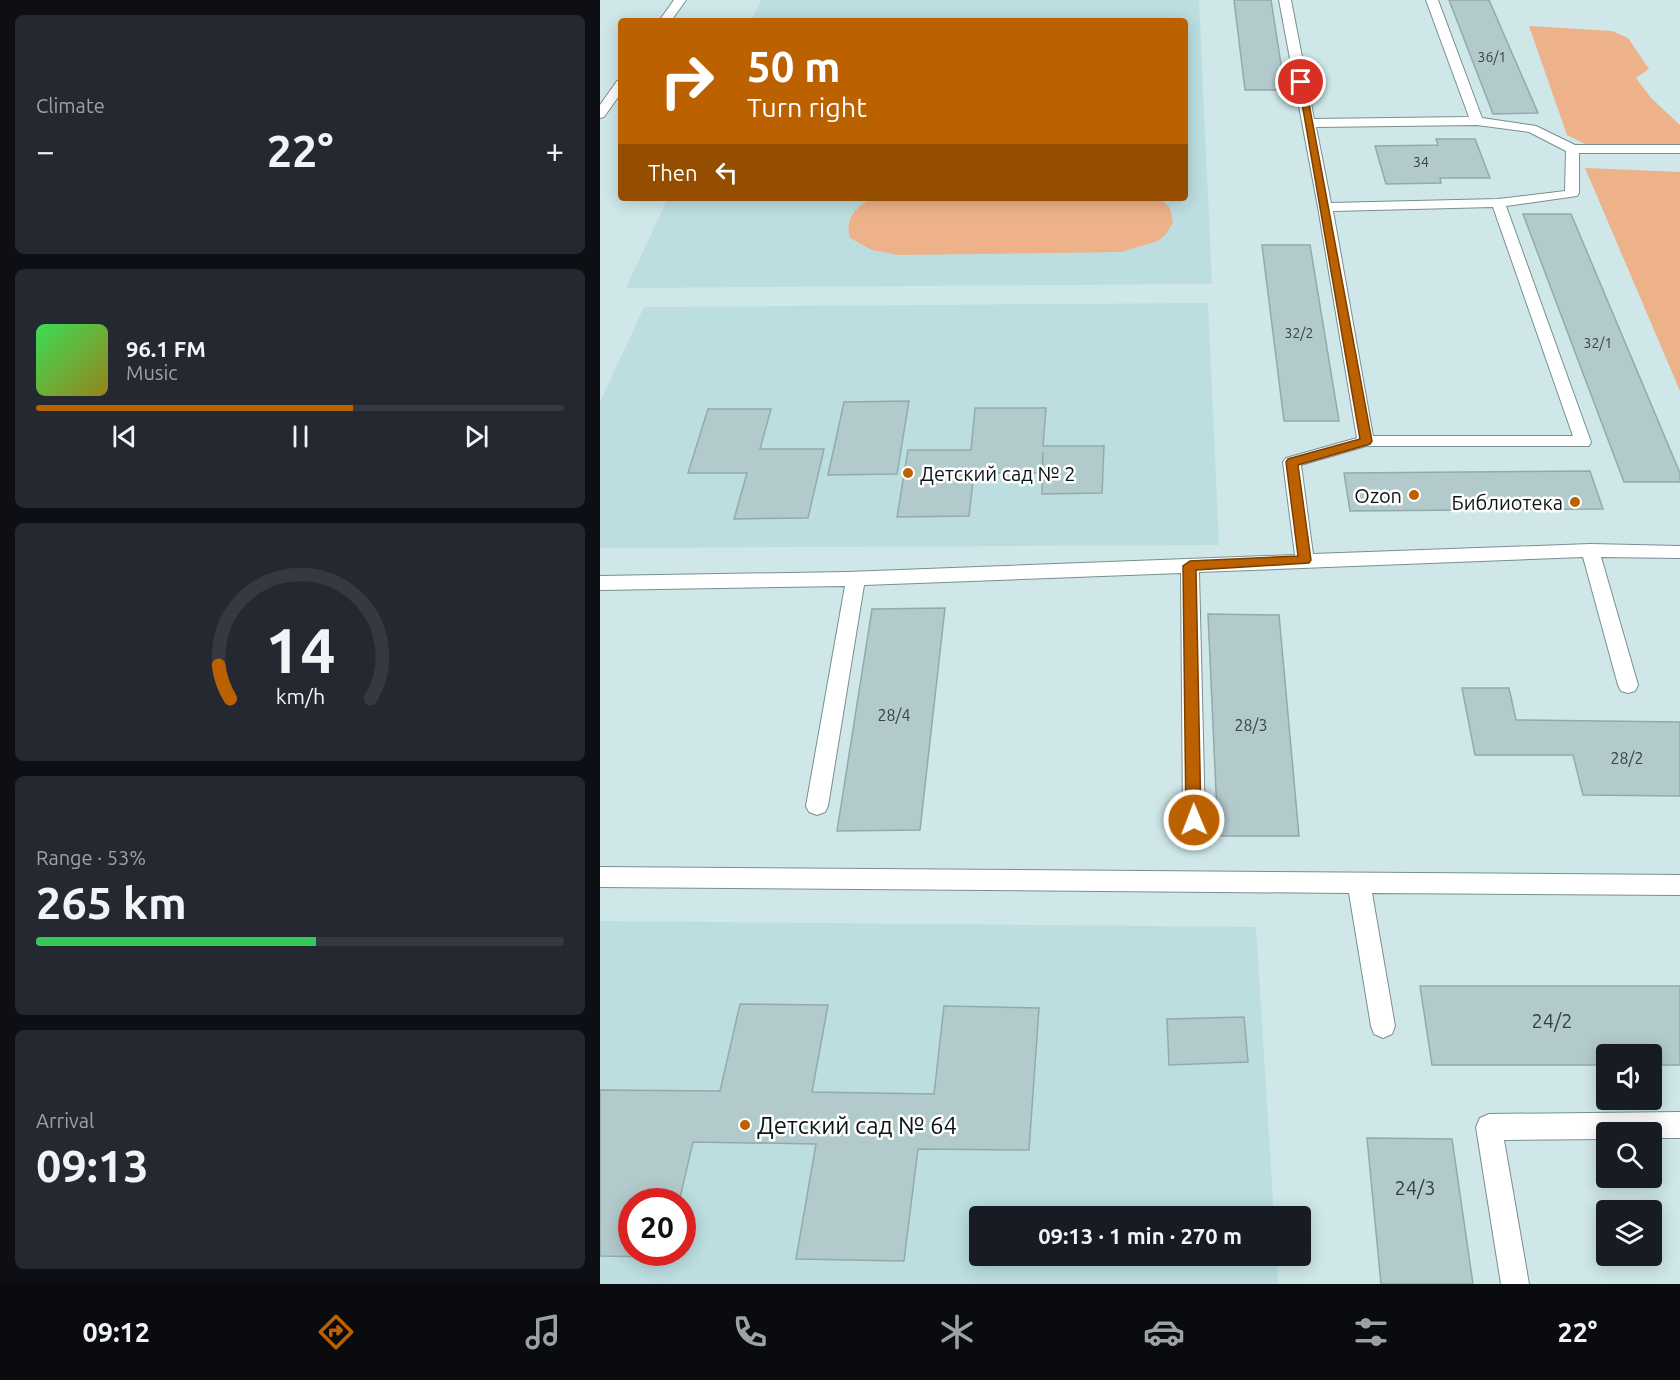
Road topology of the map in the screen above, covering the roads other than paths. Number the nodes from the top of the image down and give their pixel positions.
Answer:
1 (680, 0) edge
2 (1286, 0) edge
3 (1432, 0) edge
4 (667, 18) edge
5 (618, 88) edge
6 (600, 114) edge
7 (1477, 121) junction
8 (1308, 123) junction
9 (1573, 149) junction
10 (1680, 149) edge
11 (1498, 203) junction
12 (1324, 207) junction
13 (1366, 441) junction
14 (1590, 550) junction
15 (1680, 552) edge
16 (1305, 560) junction
17 (1190, 566) junction
18 (856, 578) junction
19 (600, 583) edge
20 (1628, 685) dead end
21 (817, 806) dead end
22 (1194, 820) dead end
23 (600, 877) edge
24 (1359, 882) junction
25 (1680, 885) edge
26 (1383, 1026) dead end
27 (1680, 1125) edge
28 (1515, 1284) edge

1 - 4 lane
2 - 8 lane
3 - 7 lane
5 - 6 lane
7 - 8 lane
7 - 9 lane
8 - 12 lane
9 - 10 lane
9 - 11 lane
11 - 12 lane
11 - 13 lane
12 - 13 lane
13 - 16 lane
14 - 15 lane
14 - 16 lane
14 - 20 lane
16 - 17 lane
17 - 18 lane
17 - 22 lane
18 - 19 lane
18 - 21 lane
23 - 24 lane
24 - 25 lane
24 - 26 lane
27 - 28 lane

